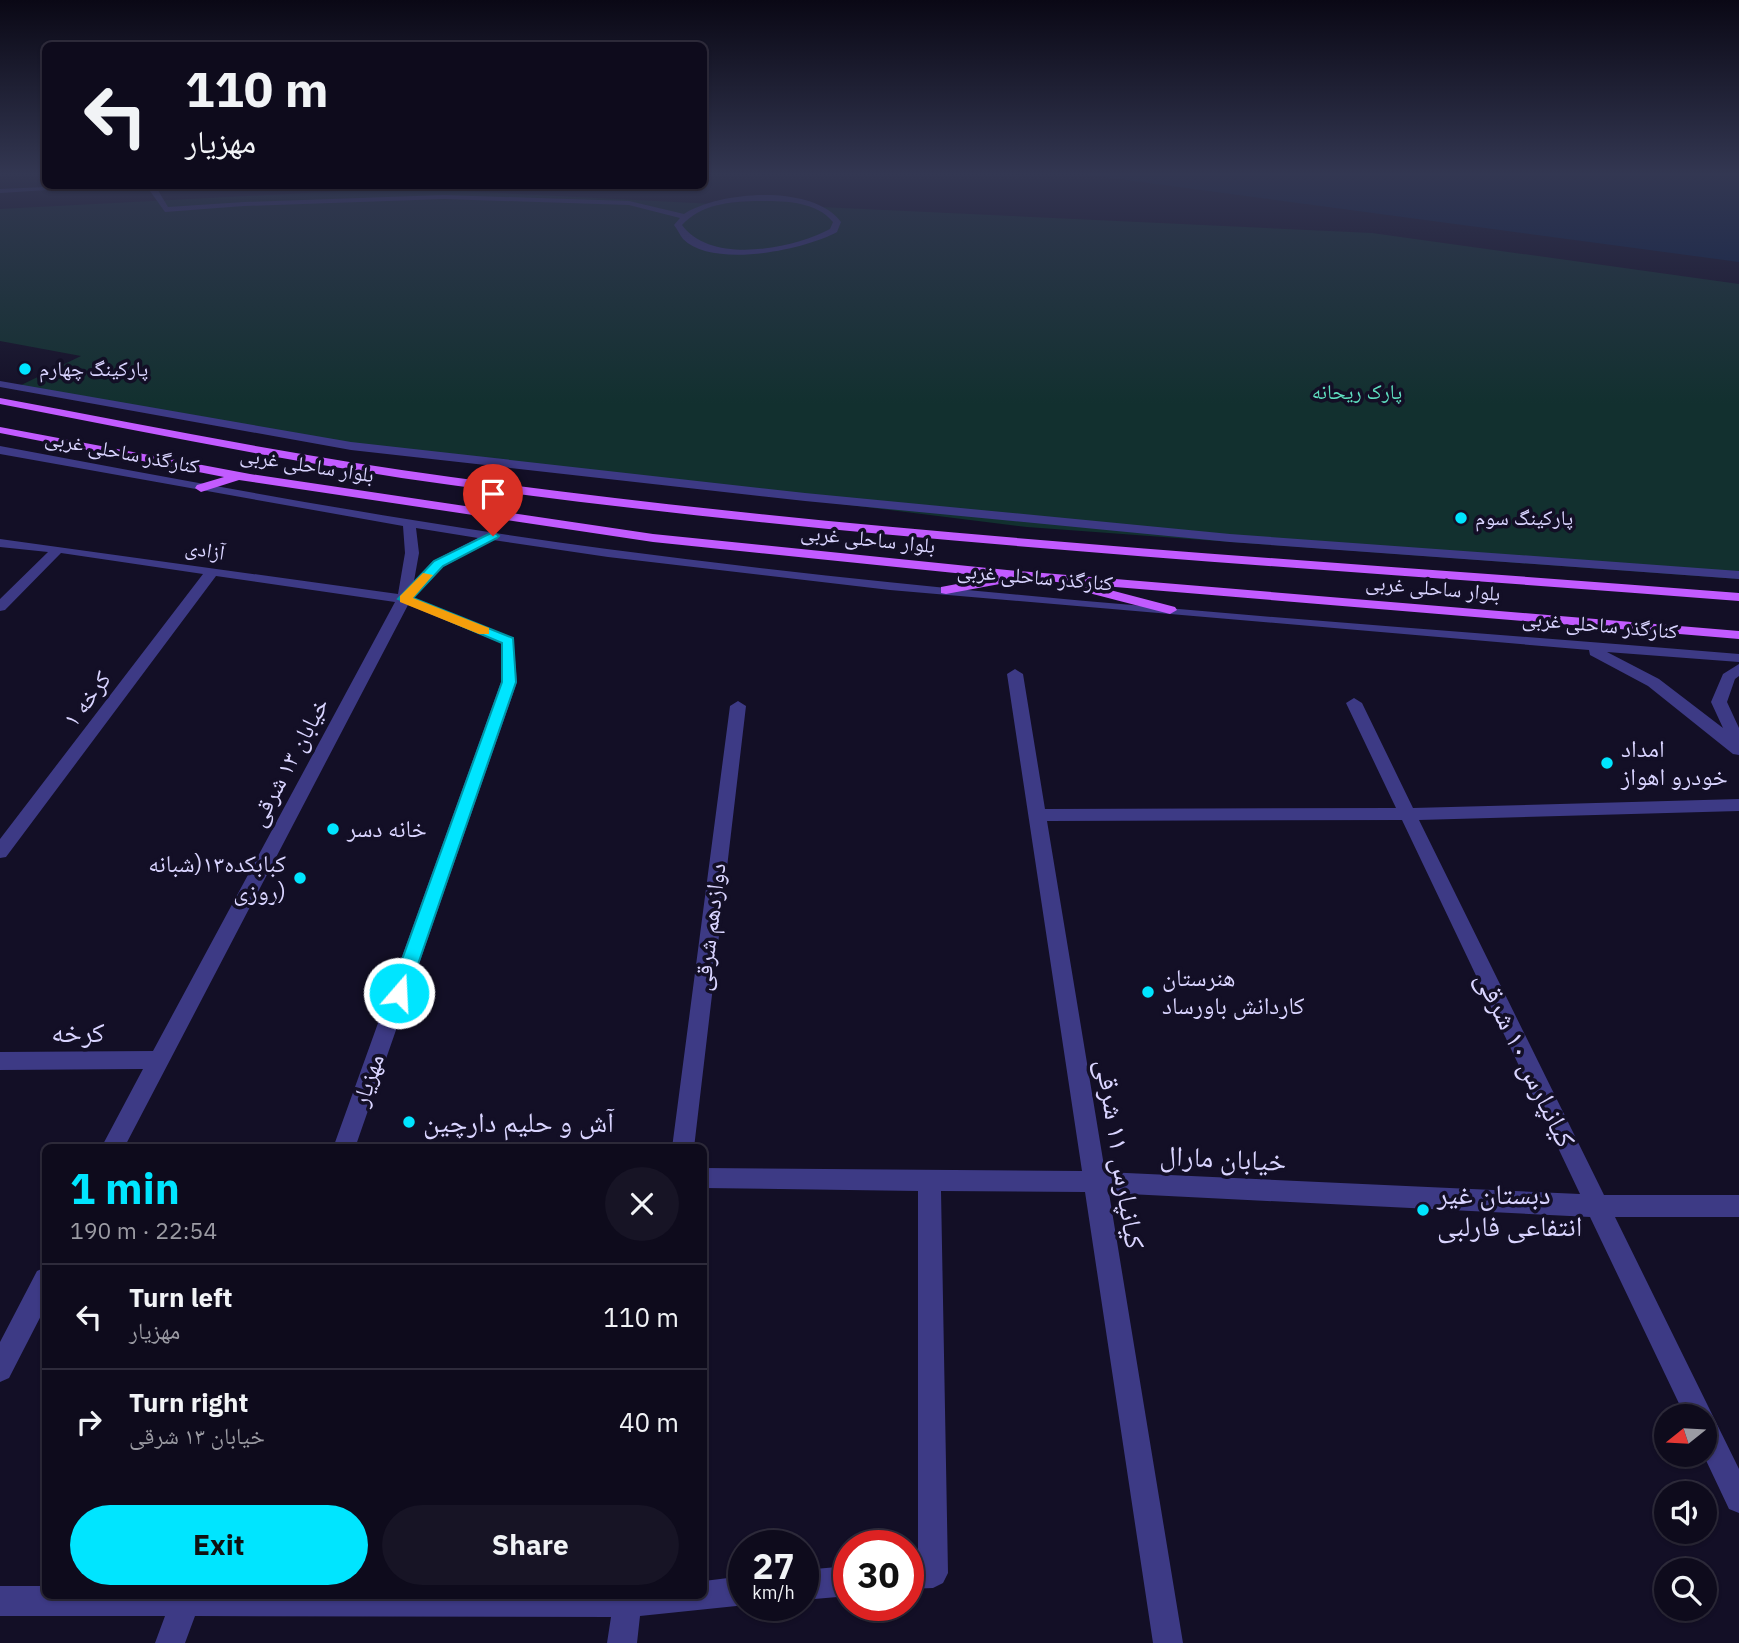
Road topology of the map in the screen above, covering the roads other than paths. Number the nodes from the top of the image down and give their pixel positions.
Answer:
1 (735, 251) edge
2 (763, 251) edge
3 (0, 384) edge
4 (0, 401) edge
5 (0, 430) edge
6 (0, 450) edge
7 (245, 477) junction
8 (201, 488) junction
9 (257, 497) junction
10 (409, 523) junction
11 (493, 536) junction
12 (0, 543) edge
13 (58, 549) junction
14 (211, 573) junction
15 (1739, 575) edge
16 (1035, 576) junction
17 (946, 590) junction
18 (1739, 597) edge
19 (404, 599) junction
20 (0, 607) edge
21 (1170, 610) junction
22 (1739, 635) edge
23 (1576, 644) junction
24 (1739, 658) edge
25 (1739, 669) edge
26 (1015, 674) dead end
27 (1354, 703) dead end
28 (738, 706) dead end
29 (1739, 745) edge
30 (1739, 750) edge
31 (1739, 805) edge
32 (1407, 814) junction
33 (1037, 815) junction
34 (0, 852) edge
35 (157, 1060) junction
36 (0, 1061) edge
37 (114, 1144) edge
38 (345, 1144) edge
39 (683, 1144) edge
40 (707, 1178) edge
41 (929, 1180) junction
42 (1095, 1182) junction
43 (1597, 1206) junction
44 (1739, 1206) edge
45 (42, 1287) edge
46 (0, 1369) edge
47 (1693, 1404) edge
48 (1717, 1454) edge
49 (1739, 1499) edge
50 (921, 1530) edge
51 (728, 1593) edge
52 (707, 1595) edge
53 (186, 1599) edge
54 (627, 1599) edge
55 (0, 1601) edge
56 (170, 1643) edge
57 (622, 1643) edge
58 (1168, 1643) edge

1 - 2 street
3 - 15 street
4 - 18 main road, بلوار ساحلی غربی
5 - 7 main road, بلوار ساحلی غربی
6 - 8 street, کنارگذر ساحلی غربی
7 - 8 main road
7 - 9 main road
7 - 16 main road, بلوار ساحلی غربی
8 - 9 street, کنارگذر ساحلی غربی
9 - 10 street, کنارگذر ساحلی غربی
10 - 11 street, کنارگذر ساحلی غربی
10 - 19 street, خیابان ۱۳ شرقی
11 - 17 street, کنارگذر ساحلی غربی
11 - 19 street, خیابان ۱۳ شرقی
12 - 13 street, آزادی
13 - 14 street, آزادی
13 - 20 street
14 - 19 street, آزادی
14 - 34 street, کرخه ۱
16 - 17 main road
16 - 21 main road
16 - 22 main road, بلوار ساحلی غربی
17 - 21 street, کنارگذر ساحلی غربی
19 - 35 street, خیابان ۱۳ شرقی
19 - 38 street, مهزیار
21 - 23 street, کنارگذر ساحلی غربی
23 - 24 street, کنارگذر ساحلی غربی
23 - 30 street
25 - 29 street
26 - 33 street, کیانپارس ۱۱ شرقی
27 - 32 street, کیانپارس ۱۰ شرقی
28 - 39 street, دوازدهم شرقی
31 - 32 street
32 - 33 street
32 - 43 street, کیانپارس ۱۰ شرقی
33 - 42 street, کیانپارس ۱۱ شرقی
35 - 36 street, کرخه
35 - 37 street, خیابان ۱۳ شرقی
40 - 41 street, خیابان مارال
41 - 42 street, خیابان مارال
41 - 50 street
42 - 43 street, خیابان مارال
42 - 58 street, کیانپارس ۱۱ شرقی
43 - 44 street, خیابان مارال
43 - 47 street, کیانپارس ۱۰ شرقی
45 - 46 street
48 - 49 street
51 - 52 street
53 - 54 street
53 - 55 street
53 - 56 street
54 - 57 street

